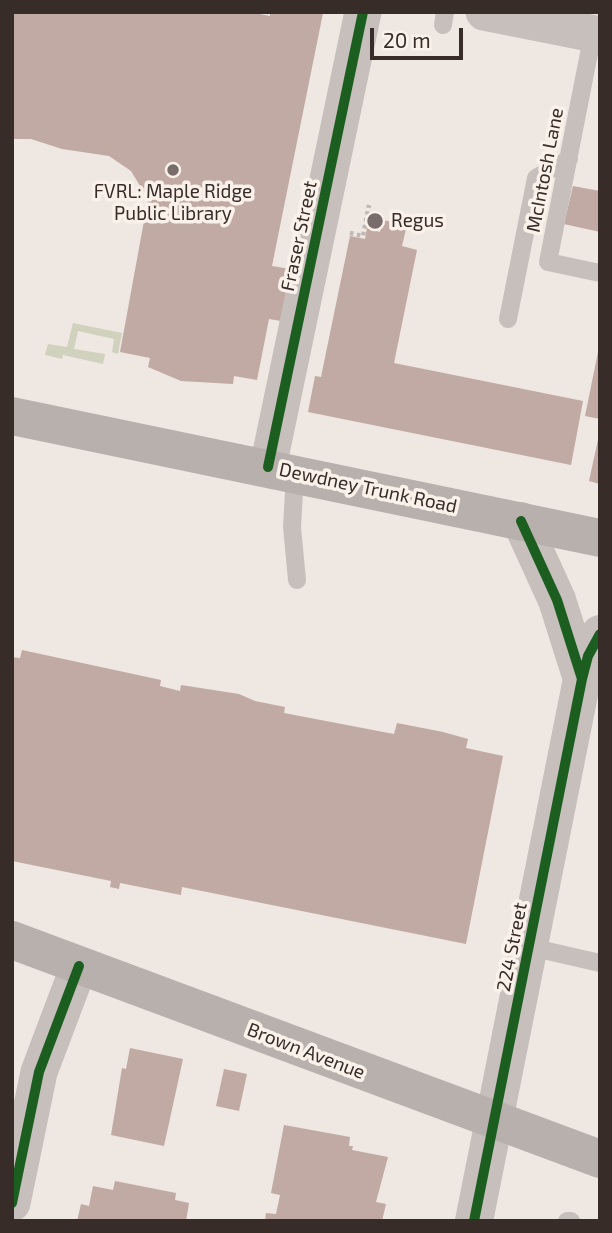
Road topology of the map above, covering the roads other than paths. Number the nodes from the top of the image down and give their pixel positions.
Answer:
1 (363, 12) edge
2 (488, 13) edge
3 (596, 34) edge
4 (569, 159) junction
5 (600, 273) edge
6 (508, 319) dead end
7 (12, 416) edge
8 (281, 470) junction
9 (521, 521) junction
10 (600, 538) edge
11 (297, 580) dead end
12 (600, 634) edge
13 (582, 679) junction
14 (12, 940) edge
15 (530, 947) junction
16 (600, 962) edge
17 (79, 966) junction
18 (495, 1123) junction
19 (600, 1159) edge
20 (12, 1203) edge
21 (474, 1221) edge

1 - 8 street, Fraser Street
2 - 3 street
3 - 4 lane, McIntosh Lane
4 - 5 lane, McIntosh Lane
4 - 6 lane
7 - 8 main road, Dewdney Trunk Road
8 - 9 main road, Dewdney Trunk Road
8 - 11 lane
9 - 10 main road, Dewdney Trunk Road
9 - 13 street, 224 Street
12 - 13 street, 224 Street
13 - 15 street, 224 Street
14 - 17 main road, Brown Avenue
15 - 16 lane
15 - 18 street, 224 Street
17 - 18 main road, Brown Avenue
17 - 20 street
18 - 19 main road, Brown Avenue
18 - 21 street, 224 Street

